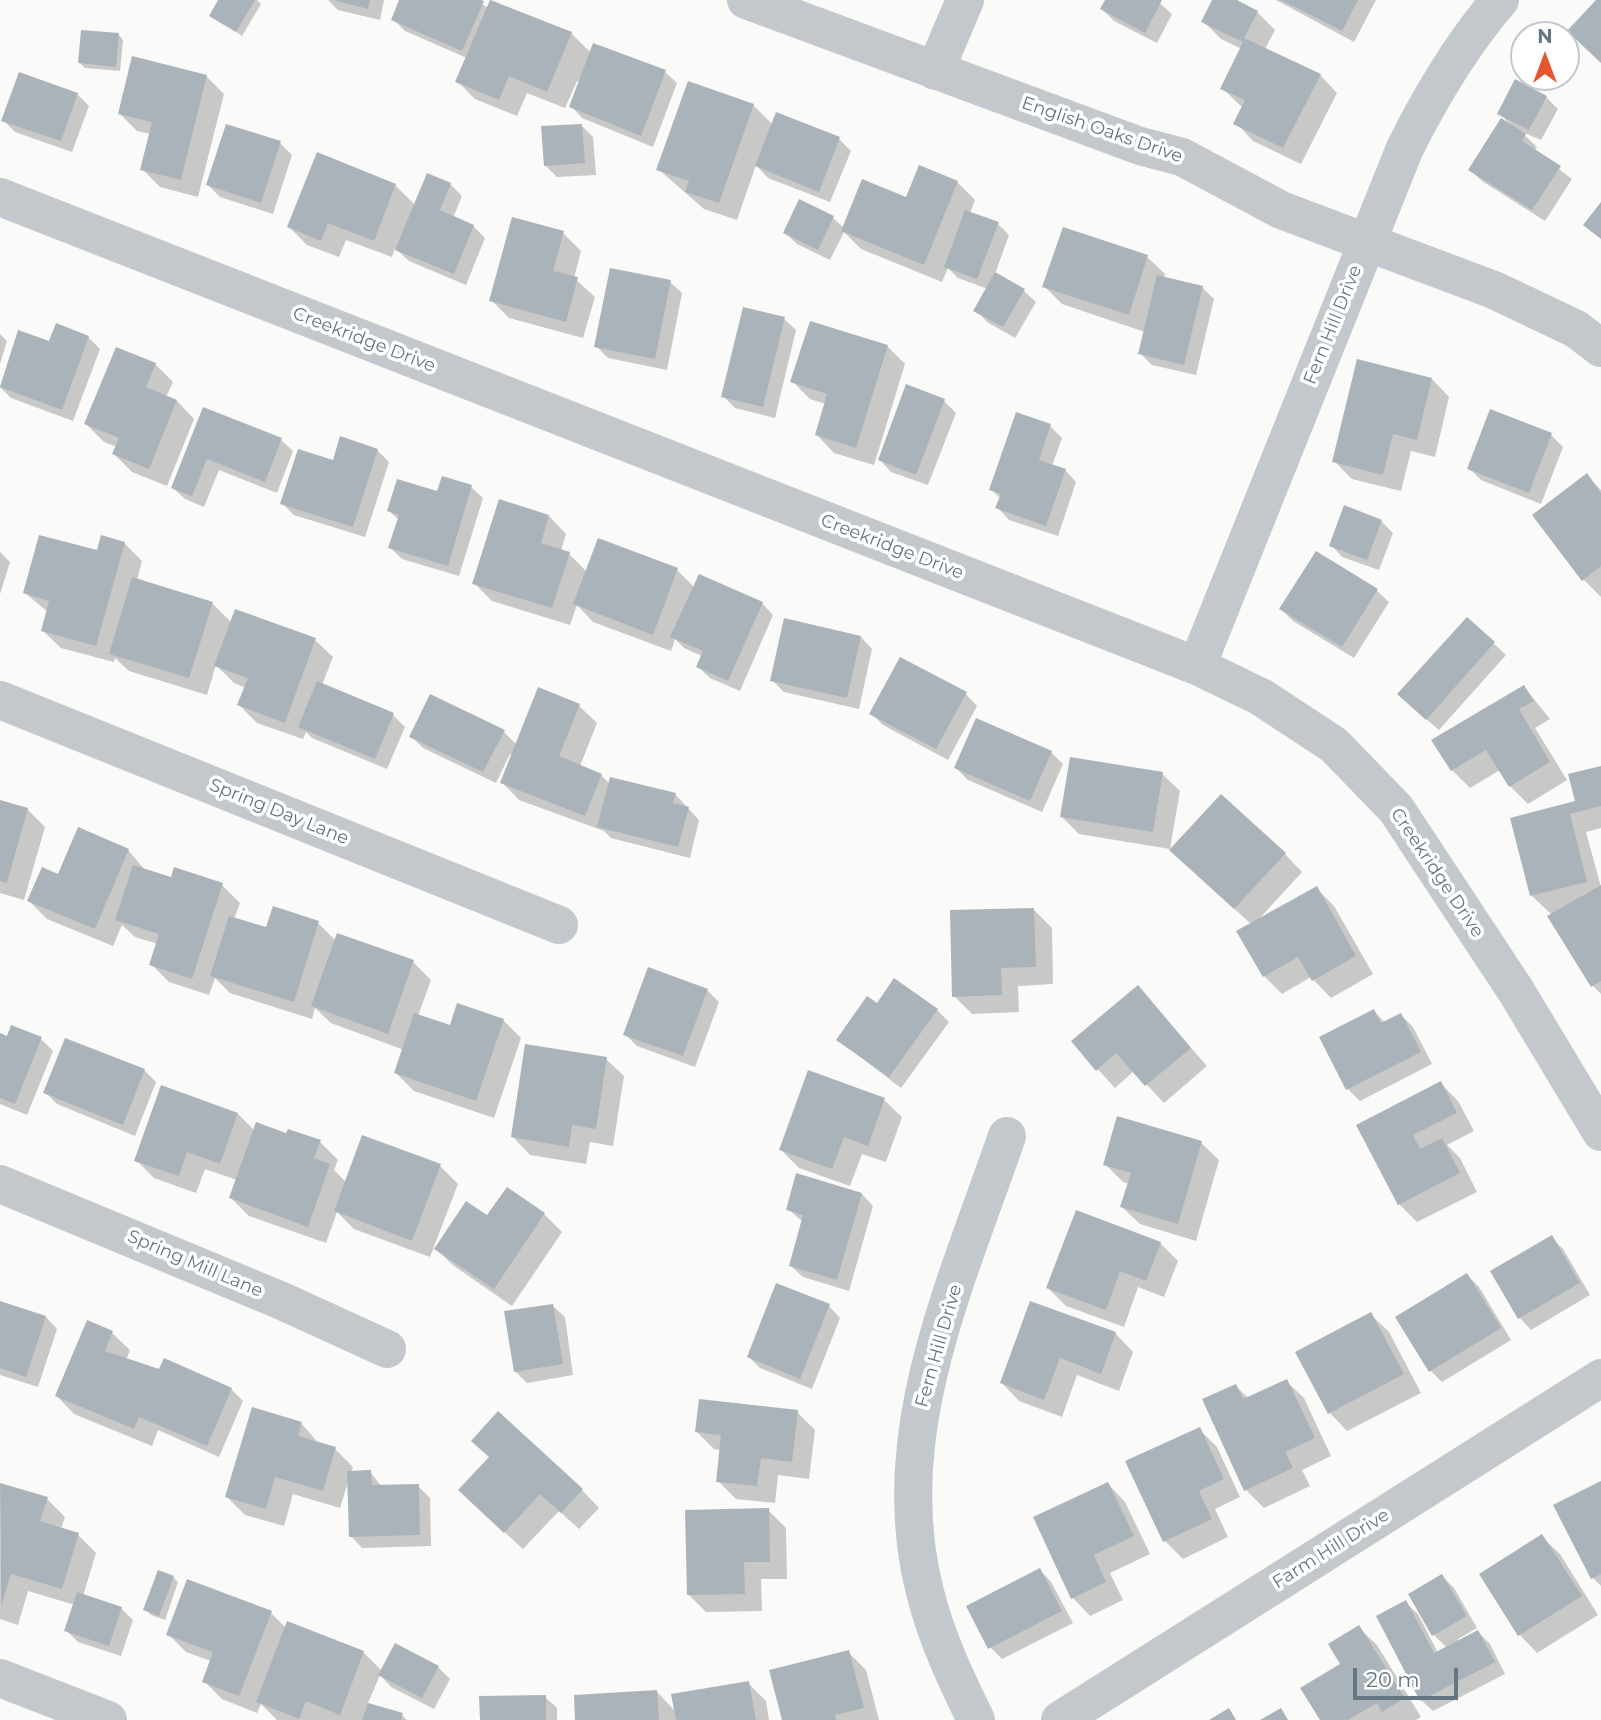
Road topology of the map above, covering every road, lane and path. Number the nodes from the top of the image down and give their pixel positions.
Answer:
1 (746, 0) edge
2 (965, 0) edge
3 (1500, 0) edge
4 (934, 71) junction
5 (0, 197) edge
6 (1367, 241) junction
7 (1601, 348) edge
8 (1197, 666) junction
9 (0, 699) edge
10 (559, 925) dead end
11 (1601, 1132) edge
12 (1007, 1136) dead end
13 (0, 1184) edge
14 (387, 1349) dead end
15 (1601, 1378) edge
16 (0, 1678) edge
17 (108, 1720) edge
18 (976, 1720) edge
19 (1060, 1720) edge

1 - 4 street, English Oaks Drive
2 - 4 street
3 - 6 street, Fern Hill Drive
4 - 6 street, English Oaks Drive
5 - 8 street, Creekridge Drive
6 - 7 street, English Oaks Drive
6 - 8 street, Fern Hill Drive
8 - 11 street, Creekridge Drive
9 - 10 street, Spring Day Lane
12 - 18 street, Fern Hill Drive
13 - 14 street, Spring Mill Lane
15 - 19 street, Farm Hill Drive
16 - 17 street

